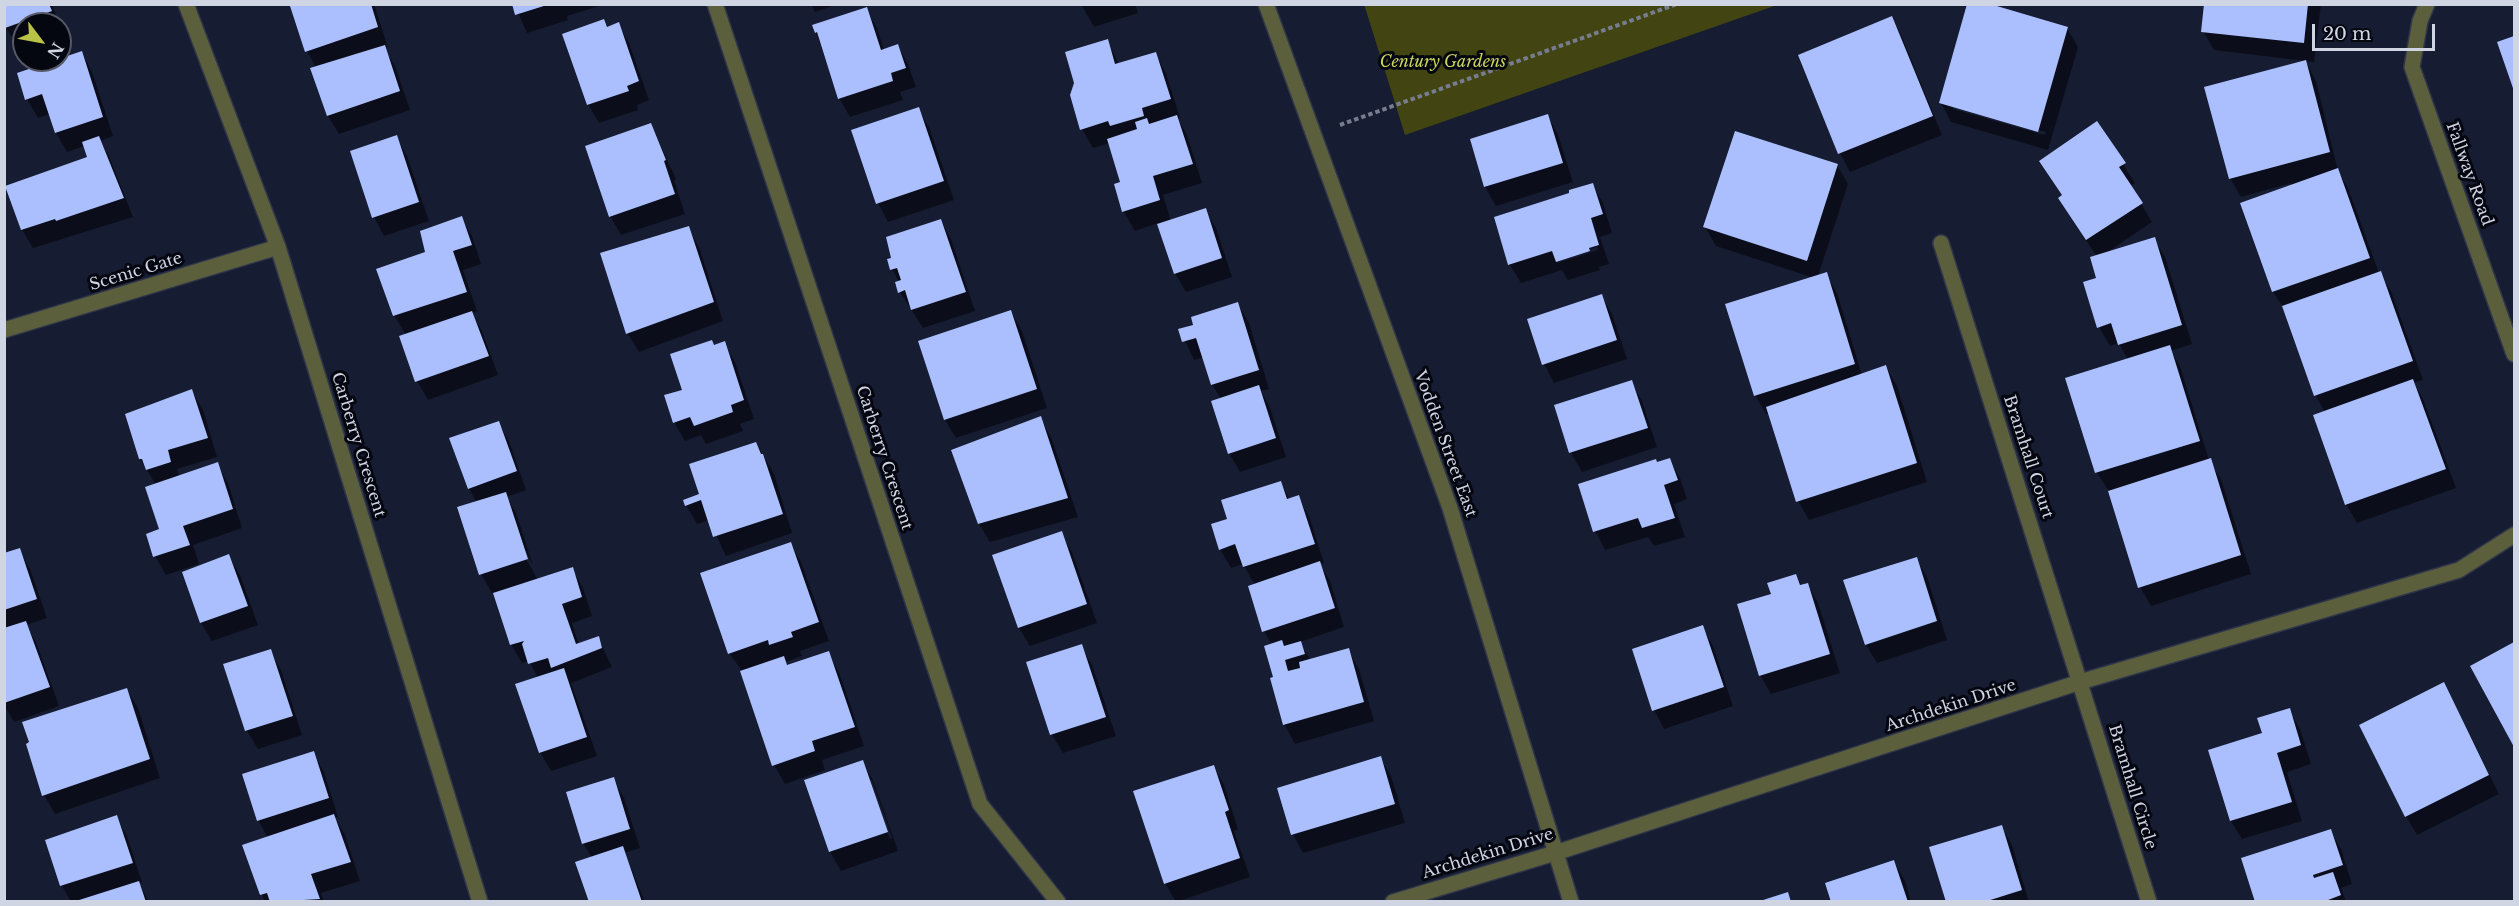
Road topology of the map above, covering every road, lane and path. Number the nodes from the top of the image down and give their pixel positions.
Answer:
1 (186, 4) edge
2 (715, 4) edge
3 (1266, 4) edge
4 (1677, 4) edge
5 (2427, 4) edge
6 (1314, 134) junction
7 (1941, 243) dead end
8 (278, 247) junction
9 (4, 330) edge
10 (2514, 354) edge
11 (2514, 535) edge
12 (2080, 682) junction
13 (1555, 853) junction
14 (480, 902) edge
15 (1058, 902) edge
16 (1393, 902) edge
17 (1571, 902) edge
18 (2149, 902) edge

1 - 8 street, Carberry Crescent
2 - 15 street, Carberry Crescent
3 - 6 street, Vodden Street East
4 - 6 path
5 - 10 street, Fallway Road
6 - 13 street, Vodden Street East
7 - 12 street, Bramhall Court
8 - 9 street, Scenic Gate
8 - 14 street, Carberry Crescent
11 - 12 street, Archdekin Drive
12 - 13 street, Archdekin Drive
12 - 18 street, Bramhall Circle
13 - 16 street, Archdekin Drive
13 - 17 street, Vodden Street East

